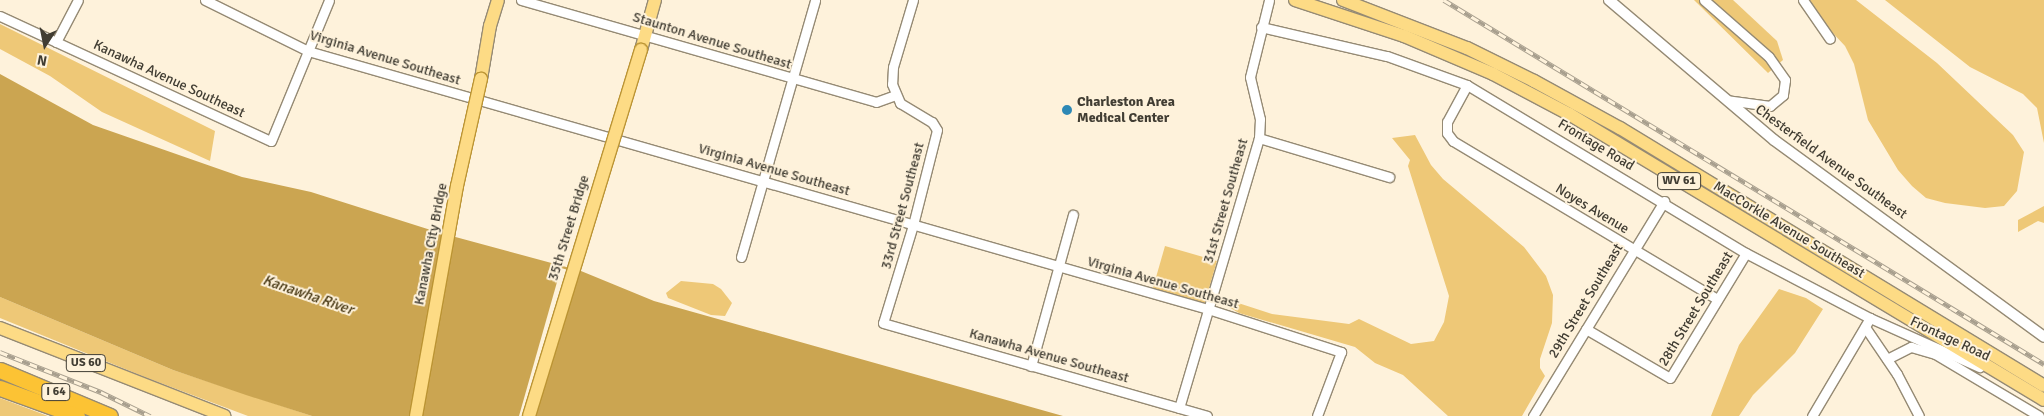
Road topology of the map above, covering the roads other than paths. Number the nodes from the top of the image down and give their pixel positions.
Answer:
1 (78, 0) edge
2 (206, 0) edge
3 (329, 0) edge
4 (498, 0) edge
5 (521, 0) edge
6 (655, 0) edge
7 (815, 0) edge
8 (913, 0) edge
9 (1269, 0) edge
10 (1295, 0) edge
11 (1343, 0) edge
12 (1608, 0) edge
13 (1704, 0) edge
14 (1803, 0) edge
15 (0, 16) edge
16 (1261, 27) junction
17 (645, 34) junction
18 (1830, 39) dead end
19 (56, 42) junction
20 (308, 51) junction
21 (792, 79) junction
22 (1467, 85) junction
23 (895, 95) junction
24 (1727, 100) junction
25 (1259, 138) junction
26 (1389, 177) dead end
27 (763, 181) junction
28 (1664, 201) junction
29 (1073, 215) dead end
30 (913, 225) junction
31 (1633, 249) junction
32 (1746, 253) junction
33 (741, 257) dead end
34 (1058, 266) junction
35 (1717, 299) junction
36 (1208, 309) junction
37 (1870, 318) junction
38 (883, 323) joint
39 (1865, 327) junction
40 (0, 328) edge
41 (1586, 329) junction
42 (0, 336) edge
43 (2044, 337) edge
44 (1887, 359) junction
45 (1031, 366) junction
46 (0, 370) edge
47 (0, 388) edge
48 (2041, 394) edge
49 (1179, 408) junction
50 (77, 416) edge
51 (110, 416) edge
52 (200, 416) edge
53 (224, 416) edge
54 (416, 416) edge
55 (529, 416) edge
56 (1207, 416) edge
57 (1317, 416) edge
58 (1532, 416) edge
59 (1812, 416) edge
60 (1919, 416) edge
61 (2039, 416) edge

1 - 19 street
2 - 20 street, Virginia Avenue Southeast
3 - 20 street
4 - 54 main road, Kanawha City Bridge, bridge
5 - 17 street, Staunton Avenue Southeast
6 - 17 main road, 35th Street Bridge
7 - 21 street
8 - 23 street
9 - 16 street, 31st Street Southeast
10 - 48 main road, MacCorkle Avenue Southeast / WV 61
11 - 48 main road, MacCorkle Avenue Southeast / WV 61
12 - 24 street, Chesterfield Avenue Southeast
13 - 24 street
14 - 18 street
15 - 19 street, Kanawha Avenue Southeast
16 - 22 street, Frontage Road
16 - 25 street, 31st Street Southeast
17 - 21 street, Staunton Avenue Southeast
17 - 55 main road, 35th Street Bridge, bridge
19 - 20 street, Kanawha Avenue Southeast
20 - 27 street, Virginia Avenue Southeast
21 - 23 street, Staunton Avenue Southeast
21 - 27 street
22 - 28 street, Frontage Road
22 - 31 street, Noyes Avenue
23 - 30 street, 33rd Street Southeast
24 - 43 street, Chesterfield Avenue Southeast
25 - 26 street
25 - 36 street, 31st Street Southeast
27 - 30 street, Virginia Avenue Southeast
27 - 33 street
28 - 31 street, 29th Street Southeast
28 - 32 street, Frontage Road
29 - 34 street
30 - 34 street, Virginia Avenue Southeast
30 - 38 street, 33rd Street Southeast
31 - 35 street, Noyes Avenue
31 - 41 street, 29th Street Southeast
32 - 35 street, 28th Street Southeast
32 - 37 street, Frontage Road
34 - 36 street, Virginia Avenue Southeast
34 - 45 street
35 - 41 street, 28th Street Southeast
36 - 49 street, 31st Street Southeast
36 - 57 street, Virginia Avenue Southeast
37 - 39 street
37 - 48 street, Frontage Road
38 - 45 street, Kanawha Avenue Southeast
39 - 44 street
39 - 59 street
40 - 53 main road, US 60
41 - 58 street, 29th Street Southeast
42 - 52 main road, US 60
44 - 60 street
44 - 61 street
45 - 49 street, Kanawha Avenue Southeast
46 - 51 highway, I 64
47 - 50 highway, I 64
49 - 56 street, Kanawha Avenue Southeast

